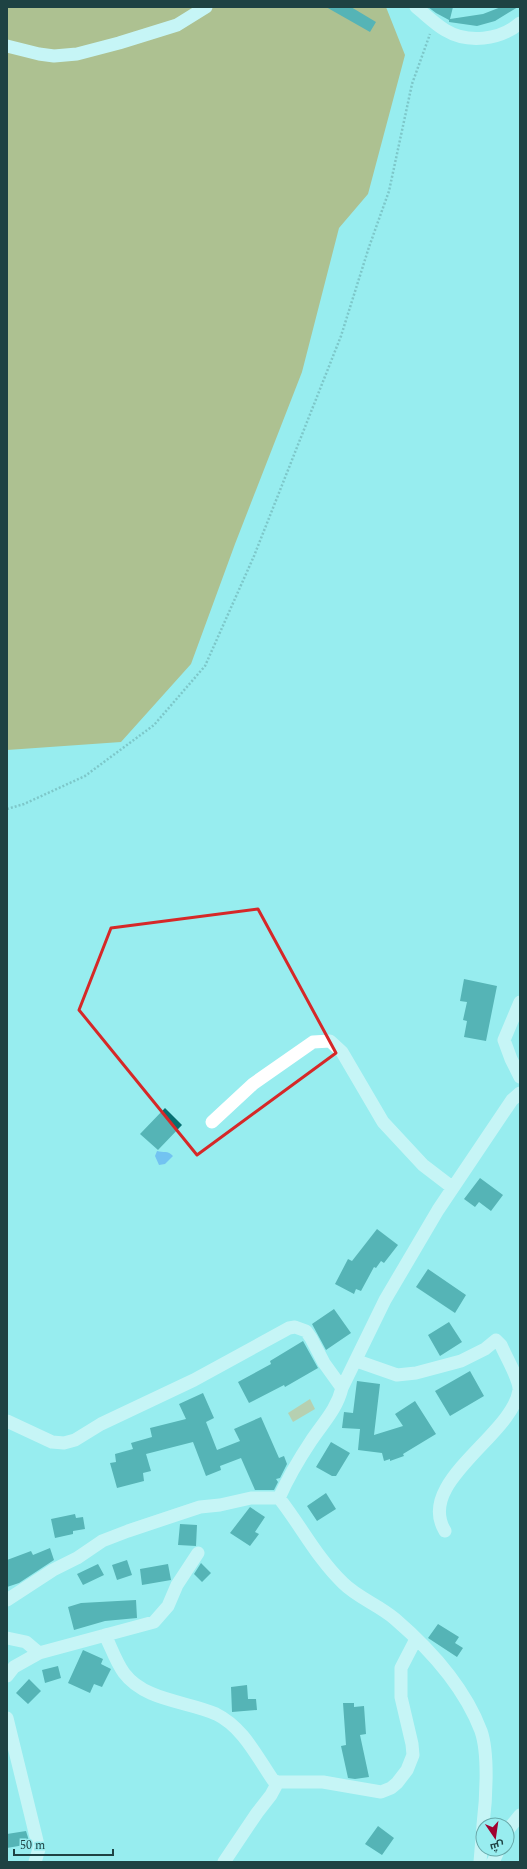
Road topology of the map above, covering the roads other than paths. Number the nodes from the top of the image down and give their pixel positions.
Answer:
1 (206, 7) edge
2 (416, 7) edge
3 (520, 23) edge
4 (7, 46) edge
5 (520, 1002) edge
6 (520, 1077) edge
7 (520, 1093) edge
8 (212, 1122) dead end
9 (453, 1188) junction
10 (357, 1361) junction
11 (342, 1388) junction
12 (7, 1421) edge
13 (279, 1498) junction
14 (445, 1531) dead end
15 (198, 1553) dead end
16 (9, 1595) edge
17 (105, 1635) junction
18 (7, 1638) edge
19 (416, 1639) junction
20 (39, 1654) junction
21 (7, 1676) edge
22 (7, 1718) edge
23 (278, 1782) junction
24 (483, 1817) edge
25 (35, 1862) edge
26 (224, 1862) edge

1 - 4 street
2 - 3 street
5 - 6 street
7 - 9 street
8 - 9 street
9 - 10 street
10 - 11 street
10 - 14 street
11 - 12 street
11 - 13 street
13 - 16 street
13 - 19 street
15 - 17 street
17 - 20 street
17 - 23 street
18 - 20 street
19 - 23 street
19 - 24 street
20 - 21 street
22 - 25 street
23 - 26 street

